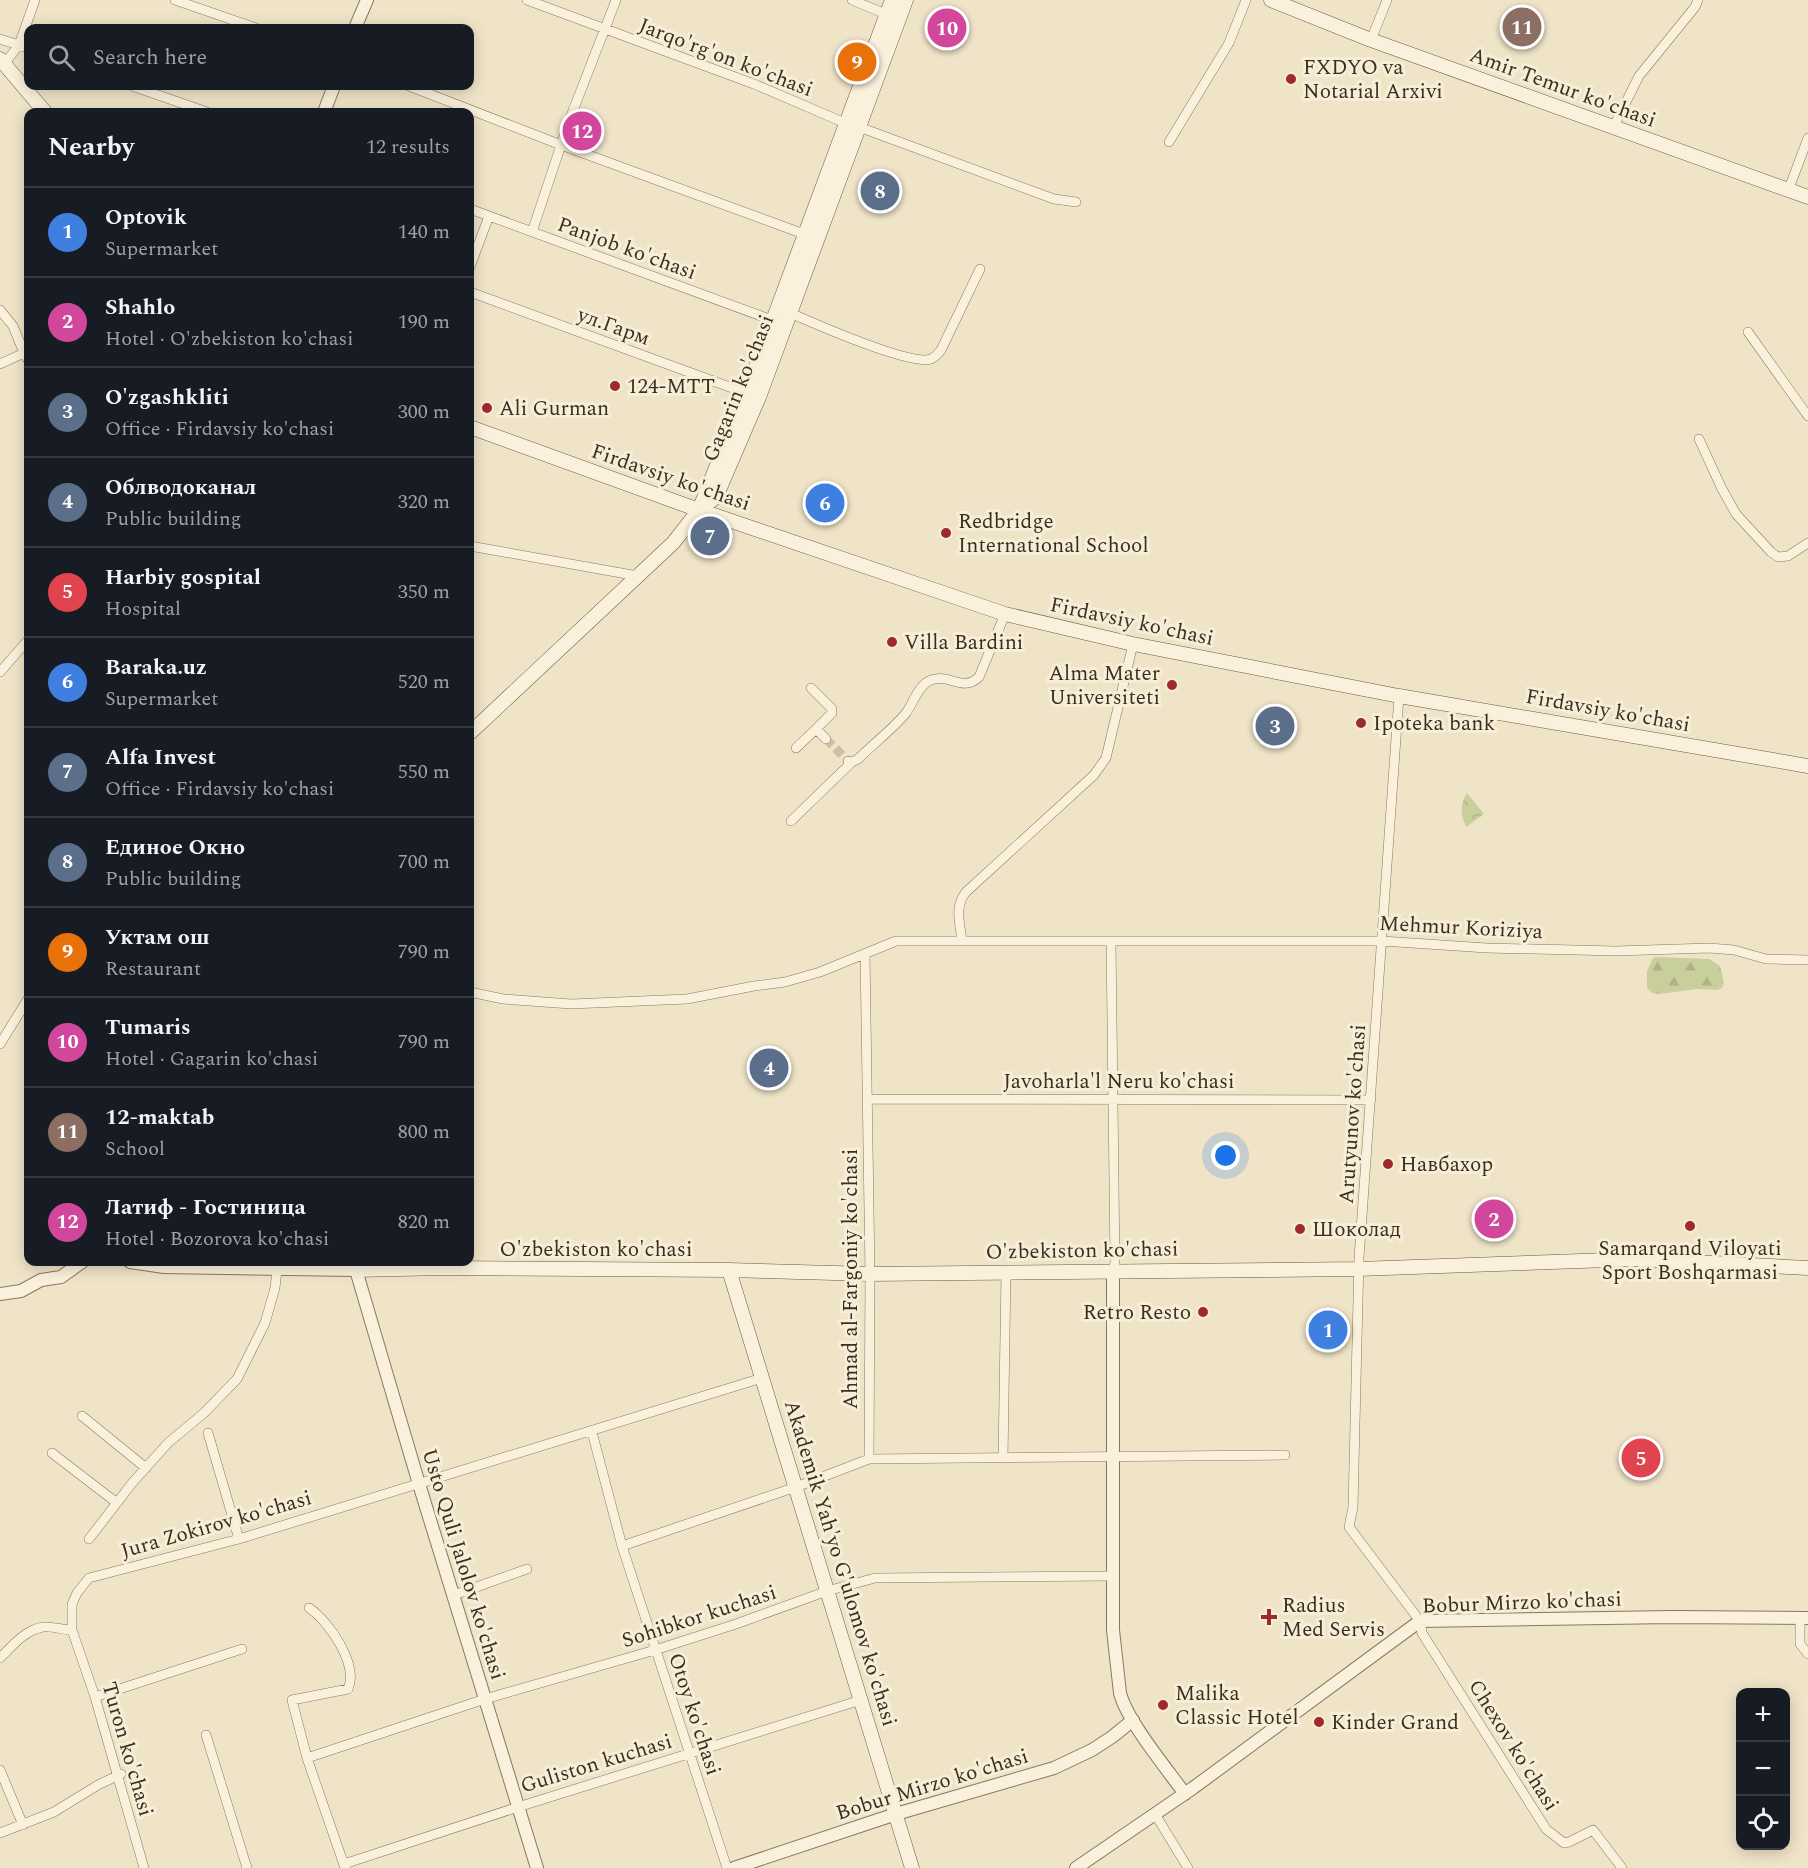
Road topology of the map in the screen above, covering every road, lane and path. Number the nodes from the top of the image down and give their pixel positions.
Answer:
1 (35, 0) edge
2 (175, 0) edge
3 (367, 0) edge
4 (527, 0) edge
5 (616, 0) edge
6 (852, 0) edge
7 (892, 0) edge
8 (906, 0) edge
9 (1246, 0) edge
10 (1271, 0) edge
11 (1387, 0) edge
12 (1698, 0) edge
13 (886, 14) junction
14 (26, 24) edge
15 (244, 24) edge
16 (357, 24) edge
17 (604, 29) junction
18 (24, 31) edge
19 (0, 39) edge
20 (1371, 40) junction
21 (19, 45) junction
22 (24, 47) edge
23 (2, 61) edge
24 (24, 87) edge
25 (26, 90) edge
26 (144, 90) edge
27 (332, 90) edge
28 (419, 90) edge
29 (42, 108) edge
30 (195, 108) edge
31 (326, 108) edge
32 (466, 108) edge
33 (474, 111) edge
34 (845, 123) junction
35 (859, 127) junction
36 (1613, 128) junction
37 (1808, 138) edge
38 (1169, 142) dead end
39 (561, 145) junction
40 (1788, 191) junction
41 (1808, 197) edge
42 (1076, 202) dead end
43 (474, 210) edge
44 (489, 216) junction
45 (532, 232) junction
46 (804, 234) junction
47 (474, 256) edge
48 (980, 269) dead end
49 (474, 293) edge
50 (0, 310) edge
51 (790, 313) junction
52 (772, 320) junction
53 (1748, 332) dead end
54 (24, 351) edge
55 (24, 357) edge
56 (0, 364) edge
57 (746, 393) junction
58 (1808, 416) edge
59 (474, 429) edge
60 (1699, 440) dead end
61 (699, 510) junction
62 (1807, 545) edge
63 (474, 547) edge
64 (638, 576) junction
65 (1005, 614) junction
66 (1133, 644) junction
67 (24, 645) edge
68 (0, 672) edge
69 (812, 688) dead end
70 (1399, 696) junction
71 (474, 729) edge
72 (816, 729) junction
73 (826, 739) tunnel mouth
74 (796, 748) dead end
75 (1808, 766) edge
76 (791, 821) dead end
77 (962, 941) junction
78 (1382, 941) junction
79 (1111, 942) junction
80 (865, 954) junction
81 (1808, 960) edge
82 (474, 993) edge
83 (24, 1005) edge
84 (0, 1044) edge
85 (867, 1099) junction
86 (1114, 1099) junction
87 (1371, 1100) junction
88 (76, 1266) edge
89 (157, 1266) edge
90 (356, 1266) edge
91 (1808, 1268) edge
92 (1358, 1269) junction
93 (277, 1270) junction
94 (729, 1270) junction
95 (1113, 1270) junction
96 (1006, 1272) junction
97 (870, 1274) junction
98 (0, 1294) edge
99 (762, 1378) junction
100 (82, 1416) dead end
101 (592, 1432) junction
102 (208, 1433) dead end
103 (52, 1453) dead end
104 (1285, 1455) dead end
105 (1115, 1457) junction
106 (1003, 1458) junction
107 (869, 1459) junction
108 (146, 1468) junction
109 (419, 1484) junction
110 (796, 1486) junction
111 (117, 1503) junction
112 (89, 1539) dead end
113 (239, 1539) junction
114 (622, 1545) junction
115 (527, 1569) dead end
116 (1113, 1576) junction
117 (826, 1592) junction
118 (454, 1595) junction
119 (309, 1608) dead end
120 (1804, 1617) edge
121 (1420, 1621) junction
122 (72, 1630) junction
123 (76, 1641) joint
124 (242, 1649) dead end
125 (655, 1650) junction
126 (1808, 1654) edge
127 (0, 1658) edge
128 (95, 1697) junction
129 (485, 1699) junction
130 (861, 1700) junction
131 (1133, 1720) junction
132 (206, 1735) dead end
133 (689, 1753) junction
134 (307, 1758) junction
135 (0, 1770) edge
136 (119, 1775) junction
137 (1185, 1794) junction
138 (518, 1807) junction
139 (896, 1814) junction
140 (1155, 1814) junction
141 (23, 1825) junction
142 (0, 1833) edge
143 (345, 1866) edge
144 (144, 1868) edge
145 (247, 1868) edge
146 (537, 1868) edge
147 (727, 1868) edge
148 (734, 1868) edge
149 (912, 1868) edge
150 (1076, 1868) edge
151 (1188, 1868) edge
152 (1622, 1868) edge

1 - 14 street
2 - 15 street
3 - 16 street
4 - 17 street, Jarqo'rg'on ko'chasi
5 - 17 street
6 - 13 street
7 - 13 main road, Gagarin ko'chasi
8 - 35 main road, Gagarin ko'chasi
9 - 38 street
10 - 20 main road, Amir Temur ko'chasi
11 - 20 street
12 - 36 street
13 - 34 main road, Gagarin ko'chasi
17 - 34 street, Jarqo'rg'on ko'chasi
17 - 39 street
18 - 21 street
19 - 21 street
20 - 36 main road, Amir Temur ko'chasi
21 - 22 street
21 - 23 street
23 - 24 main road
25 - 29 main road
26 - 30 street
27 - 31 street
28 - 32 street
33 - 39 street
34 - 46 main road, Gagarin ko'chasi
35 - 42 street
35 - 51 main road, Gagarin ko'chasi
36 - 40 main road, Amir Temur ko'chasi
37 - 40 street
39 - 45 street
39 - 46 street
40 - 41 main road, Amir Temur ko'chasi
43 - 44 street, Panjob ko'chasi
44 - 45 street, Panjob ko'chasi
44 - 47 street
45 - 52 street, Panjob ko'chasi
46 - 52 main road, Gagarin ko'chasi
48 - 51 street
49 - 57 street, ул.Гарм
50 - 54 street
51 - 61 main road, Gagarin ko'chasi
52 - 57 main road, Gagarin ko'chasi
53 - 58 street
55 - 56 street
57 - 61 main road, Gagarin ko'chasi
59 - 61 main road, Firdavsiy ko'chasi
60 - 62 street
61 - 64 main road
61 - 65 main road, Firdavsiy ko'chasi
63 - 64 street
64 - 71 main road
65 - 66 main road, Firdavsiy ko'chasi
65 - 76 street
66 - 70 main road, Firdavsiy ko'chasi
66 - 77 street
67 - 68 street
69 - 72 street
70 - 75 main road, Firdavsiy ko'chasi
70 - 78 street, Arutyunov ko'chasi
72 - 73 street
72 - 74 street
77 - 79 street, Mehmur Koriziya
77 - 80 street, Mehmur Koriziya
78 - 79 street, Mehmur Koriziya
78 - 81 street, Mehmur Koriziya
78 - 87 street, Arutyunov ko'chasi
79 - 86 street
80 - 82 street, Mehmur Koriziya
80 - 85 street, Ahmad al-Fargoniy ko'chasi
83 - 84 street
85 - 86 street, Javoharla'l Neru ko'chasi
85 - 97 street, Ahmad al-Fargoniy ko'chasi
86 - 87 street, Javoharla'l Neru ko'chasi
86 - 95 street
87 - 92 street, Arutyunov ko'chasi
88 - 98 street
89 - 93 street
90 - 93 street
90 - 94 main road, O'zbekiston ko'chasi
90 - 109 street, Usto Quli Jalolov ko'chasi
91 - 92 main road, O'zbekiston ko'chasi
92 - 95 main road, O'zbekiston ko'chasi
92 - 121 street, Arutyunov ko'chasi
93 - 108 street
94 - 97 main road, O'zbekiston ko'chasi
94 - 99 main road, Akademik Yah'yo G'ulomov ko'chasi
95 - 96 main road, O'zbekiston ko'chasi
95 - 105 street
96 - 97 main road, O'zbekiston ko'chasi
96 - 106 street
97 - 107 street, Ahmad al-Fargoniy ko'chasi
99 - 101 street, Jura Zokirov ko'chasi
99 - 110 main road, Akademik Yah'yo G'ulomov ko'chasi
100 - 108 street
101 - 109 street, Jura Zokirov ko'chasi
101 - 114 street, Otoy ko'chasi
102 - 113 street
103 - 111 street
104 - 105 street
105 - 106 street
105 - 116 street
106 - 107 street
107 - 110 street
108 - 111 street
109 - 113 street, Jura Zokirov ko'chasi
109 - 118 street, Usto Quli Jalolov ko'chasi
110 - 114 street
110 - 117 main road, Akademik Yah'yo G'ulomov ko'chasi
111 - 112 street
113 - 122 street, Jura Zokirov ko'chasi
114 - 125 street, Otoy ko'chasi
115 - 118 street
116 - 117 street, Sohibkor kuchasi
116 - 131 street
117 - 125 street, Sohibkor kuchasi
117 - 130 main road, Akademik Yah'yo G'ulomov ko'chasi
118 - 129 street, Usto Quli Jalolov ko'chasi
119 - 134 street
120 - 121 street, Bobur Mirzo ko'chasi
120 - 126 street
121 - 137 street, Bobur Mirzo ko'chasi
121 - 152 street, Chexov ko'chasi
122 - 123 street, Jura Zokirov ko'chasi
122 - 127 street
123 - 128 street, Turon ko'chasi
124 - 128 street
125 - 129 street, Sohibkor kuchasi
125 - 133 street, Otoy ko'chasi
128 - 136 street, Turon ko'chasi
129 - 134 street, Sohibkor kuchasi
129 - 138 street, Usto Quli Jalolov ko'chasi
130 - 133 street, Guliston kuchasi
130 - 139 main road, Akademik Yah'yo G'ulomov ko'chasi
131 - 137 street
131 - 139 street, Bobur Mirzo ko'chasi
132 - 145 street
133 - 138 street, Guliston kuchasi
133 - 147 street, Otoy ko'chasi
134 - 143 street
135 - 141 street
136 - 141 street
136 - 144 street, Turon ko'chasi
137 - 140 street, Bobur Mirzo ko'chasi
138 - 143 street, Guliston kuchasi
138 - 146 street, Usto Quli Jalolov ko'chasi
139 - 148 street, Bobur Mirzo ko'chasi
139 - 149 main road, Akademik Yah'yo G'ulomov ko'chasi
140 - 150 street, Bobur Mirzo ko'chasi
140 - 151 street
141 - 142 street

